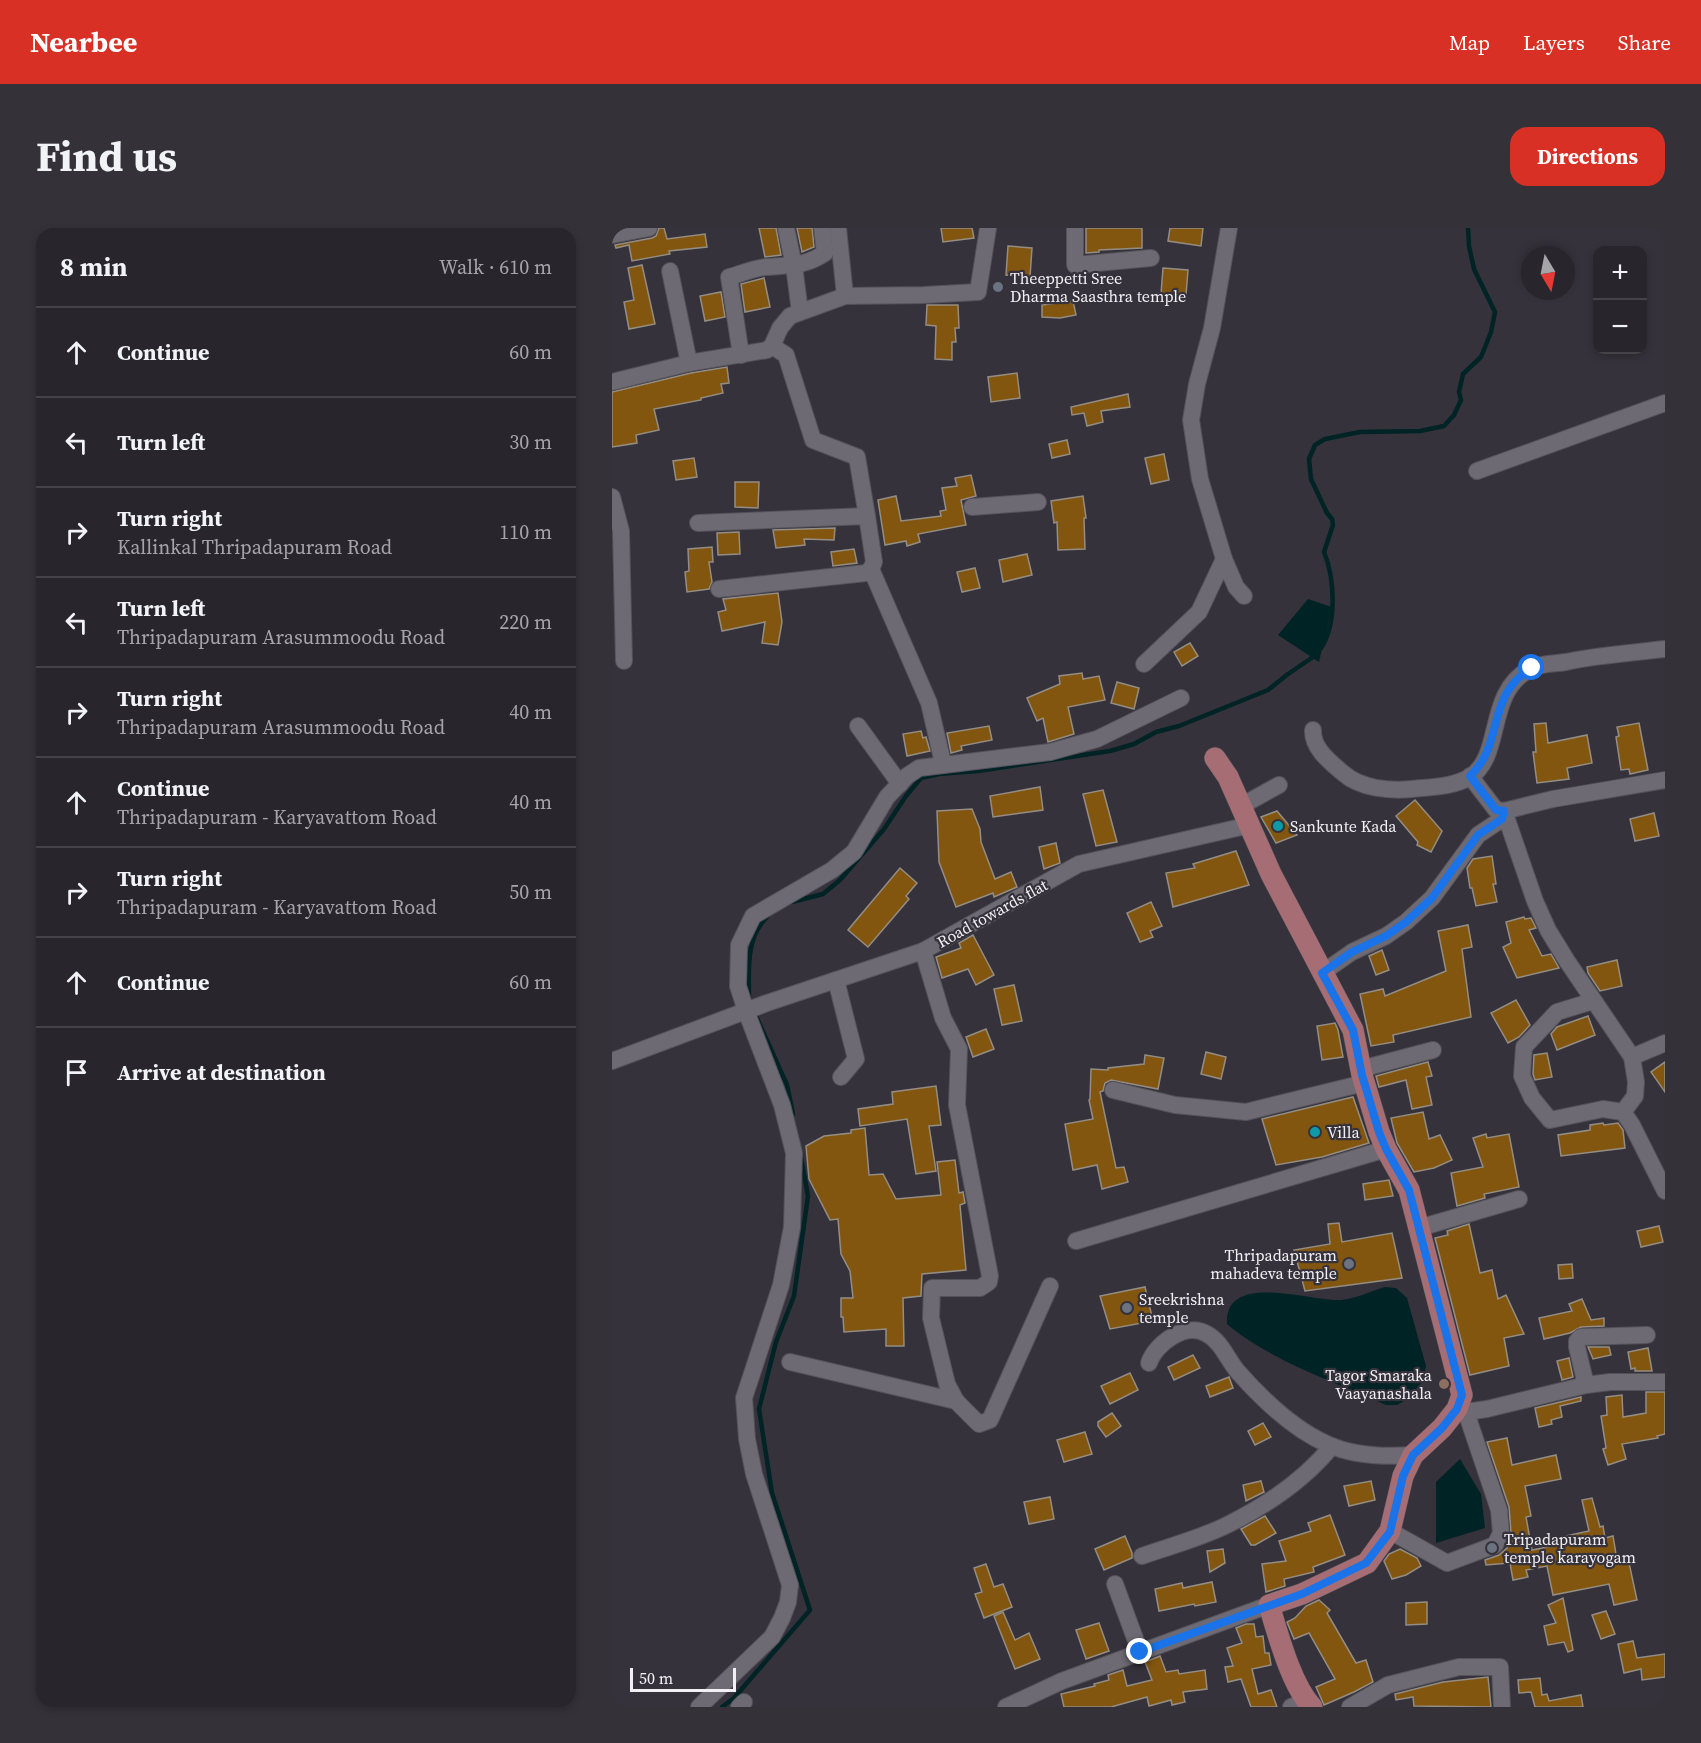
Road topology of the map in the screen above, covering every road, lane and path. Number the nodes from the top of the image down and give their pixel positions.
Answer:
1 (649, 228) edge
2 (786, 228) edge
3 (822, 228) edge
4 (838, 228) edge
5 (988, 228) edge
6 (1075, 228) edge
7 (1229, 228) edge
8 (612, 235) edge
9 (1151, 258) dead end
10 (794, 266) junction
11 (670, 271) dead end
12 (845, 296) junction
13 (800, 312) junction
14 (772, 346) junction
15 (741, 355) junction
16 (689, 363) junction
17 (612, 382) edge
18 (1665, 403) edge
19 (1477, 471) dead end
20 (612, 497) edge
21 (1038, 502) dead end
22 (972, 507) dead end
23 (867, 516) junction
24 (698, 524) dead end
25 (1224, 559) junction
26 (871, 569) junction
27 (719, 589) dead end
28 (1244, 596) dead end
29 (1665, 650) edge
30 (624, 662) dead end
31 (1143, 664) dead end
32 (1181, 698) dead end
33 (858, 726) dead end
34 (1313, 730) dead end
35 (1215, 758) dead end
36 (943, 764) junction
37 (1470, 776) junction
38 (1665, 780) edge
39 (900, 783) junction
40 (1279, 785) dead end
41 (1241, 806) junction
42 (1504, 811) junction
43 (1250, 825) junction
44 (923, 951) junction
45 (1322, 973) junction
46 (836, 980) junction
47 (1593, 1001) junction
48 (747, 1010) junction
49 (1665, 1043) edge
50 (1433, 1050) dead end
51 (1632, 1057) junction
52 (612, 1061) edge
53 (1363, 1076) junction
54 (841, 1077) dead end
55 (1113, 1090) dead end
56 (1623, 1112) junction
57 (1386, 1149) junction
58 (1665, 1191) edge
59 (1519, 1200) dead end
60 (1419, 1228) junction
61 (1076, 1241) dead end
62 (1050, 1286) dead end
63 (1647, 1335) dead end
64 (790, 1362) dead end
65 (1149, 1363) dead end
66 (1665, 1382) edge
67 (1586, 1385) junction
68 (956, 1401) junction
69 (1461, 1410) junction
70 (1332, 1446) junction
71 (1413, 1455) junction
72 (1390, 1532) junction
73 (1142, 1556) dead end
74 (1114, 1584) dead end
75 (1269, 1605) junction
76 (1140, 1652) junction
77 (1303, 1705) edge
78 (699, 1707) edge
79 (1006, 1707) edge
80 (1350, 1707) edge
81 (1502, 1707) edge

1 - 8 street
2 - 10 street
3 - 10 street
4 - 12 street
5 - 12 street
6 - 9 street
7 - 25 street
10 - 13 street
10 - 15 street
11 - 16 street
12 - 13 street
13 - 14 street
14 - 15 street
14 - 23 street
15 - 16 street
16 - 17 street
18 - 19 street
20 - 30 street
21 - 22 street
23 - 24 street
23 - 26 street
25 - 28 street
25 - 31 street
26 - 27 street
26 - 36 street
29 - 37 street
32 - 36 street
33 - 39 street
34 - 37 street
35 - 41 main road
36 - 39 street
37 - 42 street
38 - 42 street
39 - 48 street
40 - 41 street
41 - 43 main road
42 - 45 street
42 - 47 street
43 - 44 street, Road towards flat
43 - 45 main road
44 - 46 street
44 - 68 street, Road towards flat
45 - 53 main road
46 - 48 street
46 - 54 street
47 - 51 street
47 - 56 street
48 - 52 street
48 - 78 street
49 - 51 street
50 - 53 street
51 - 56 street
53 - 55 street
53 - 57 main road
56 - 58 street
57 - 60 main road
57 - 61 street
59 - 60 street
60 - 69 main road
62 - 68 street
63 - 67 street
64 - 68 street
65 - 70 street
66 - 67 street
67 - 69 street
69 - 71 main road
69 - 72 street
70 - 71 street
70 - 73 street
71 - 72 main road
72 - 75 main road
74 - 76 street
75 - 76 street
75 - 77 main road
76 - 79 street
80 - 81 street

